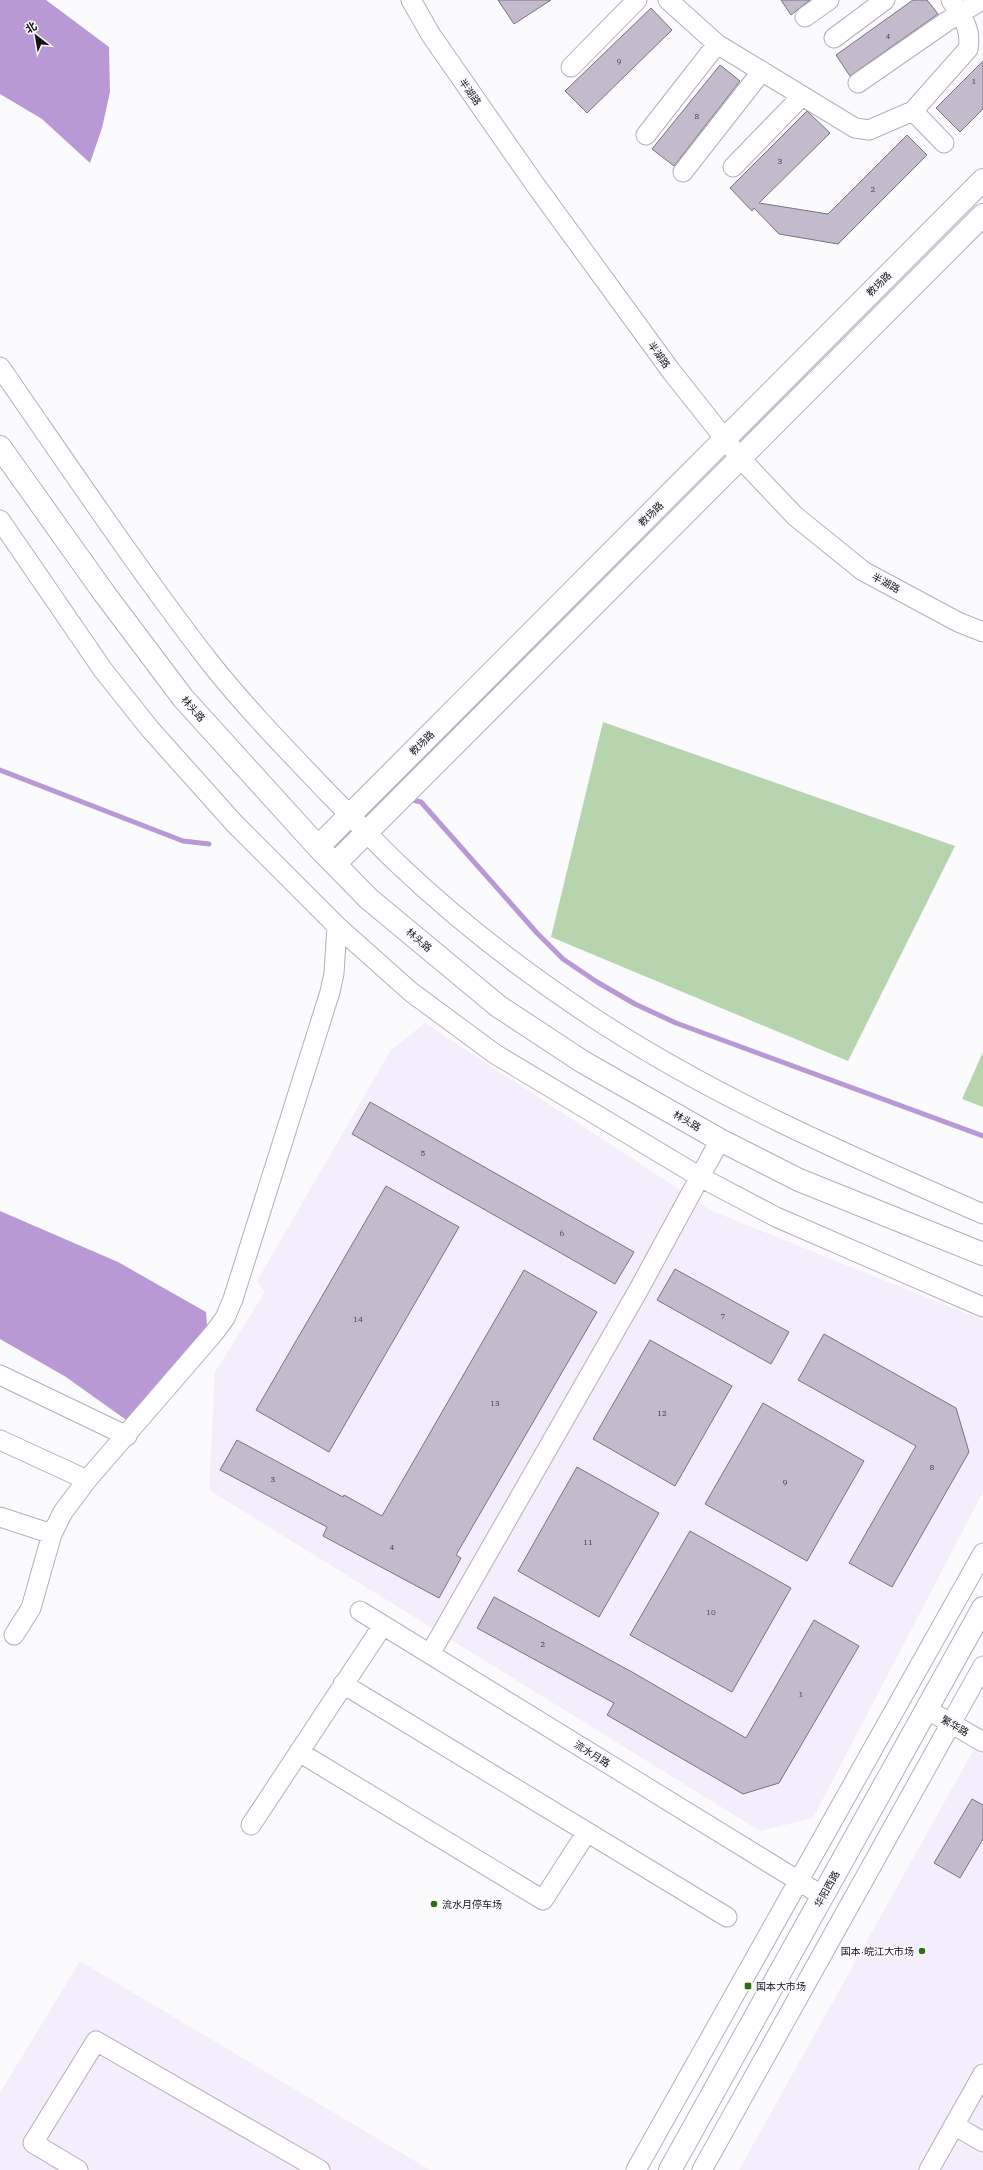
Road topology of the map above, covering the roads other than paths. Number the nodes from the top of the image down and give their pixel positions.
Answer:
1 (411, 0) edge
2 (637, 0) edge
3 (668, 0) edge
4 (829, 0) edge
5 (885, 0) edge
6 (982, 0) edge
7 (955, 7) edge
8 (805, 17) dead end
9 (834, 38) dead end
10 (717, 44) junction
11 (572, 67) dead end
12 (762, 71) junction
13 (858, 83) dead end
14 (802, 96) junction
15 (913, 111) junction
16 (646, 134) dead end
17 (944, 142) dead end
18 (733, 167) dead end
19 (683, 172) dead end
20 (983, 180) edge
21 (983, 215) edge
22 (0, 366) edge
23 (726, 439) junction
24 (0, 447) edge
25 (740, 458) junction
26 (0, 520) edge
27 (983, 632) edge
28 (350, 815) junction
29 (367, 832) junction
30 (318, 847) junction
31 (335, 864) junction
32 (337, 926) junction
33 (720, 1140) junction
34 (700, 1177) junction
35 (983, 1214) edge
36 (983, 1254) edge
37 (983, 1307) edge
38 (0, 1375) edge
39 (126, 1436) junction
40 (0, 1440) edge
41 (87, 1480) junction
42 (0, 1517) edge
43 (52, 1534) junction
44 (983, 1553) edge
45 (983, 1608) edge
46 (360, 1611) dead end
47 (383, 1625) junction
48 (14, 1635) dead end
49 (430, 1654) junction
50 (983, 1666) edge
51 (344, 1684) junction
52 (928, 1710) junction
53 (951, 1724) junction
54 (983, 1742) edge
55 (299, 1752) junction
56 (251, 1825) dead end
57 (587, 1832) junction
58 (798, 1881) junction
59 (823, 1896) junction
60 (727, 1917) dead end
61 (983, 2074) edge
62 (954, 2125) junction
63 (983, 2142) edge
64 (78, 2170) edge
65 (320, 2170) edge
66 (636, 2170) edge
67 (670, 2170) edge
68 (702, 2170) edge
69 (929, 2170) edge

1 - 23 street, 半湖路
2 - 11 street
3 - 10 street
4 - 8 street
5 - 9 street
6 - 7 street
7 - 13 street
7 - 15 street
10 - 12 street
10 - 16 street
12 - 14 street
12 - 19 street
14 - 15 street
14 - 18 street
15 - 17 street
20 - 23 main road, 教场路
21 - 25 main road
22 - 28 street
23 - 25 street, 半湖路
23 - 28 main road, 教场路
24 - 30 main road, 林头路
25 - 27 street, 半湖路
25 - 29 main road
26 - 32 street
28 - 29 street
28 - 30 main road, 教场路
29 - 31 main road
29 - 35 street
30 - 31 main road, 林头路
31 - 33 main road, 林头路
32 - 34 street
32 - 39 street
33 - 34 street
33 - 36 main road, 林头路
34 - 37 street
34 - 49 street
38 - 39 street
39 - 41 street
40 - 41 street
41 - 43 street
42 - 43 street
43 - 48 street
44 - 58 street
45 - 52 main road, 华阳西路
46 - 47 street, 流水月路
47 - 49 street, 流水月路
47 - 51 street
49 - 58 street, 流水月路
50 - 53 street
51 - 55 street
51 - 57 street
52 - 53 street, 繁华路
52 - 59 main road, 华阳西路
53 - 54 street, 繁华路
53 - 68 street
55 - 56 street
55 - 57 street
57 - 60 street
58 - 59 street, 流水月路
58 - 66 street
59 - 67 main road, 华阳西路
61 - 62 street
62 - 63 street
62 - 69 street
64 - 65 street

